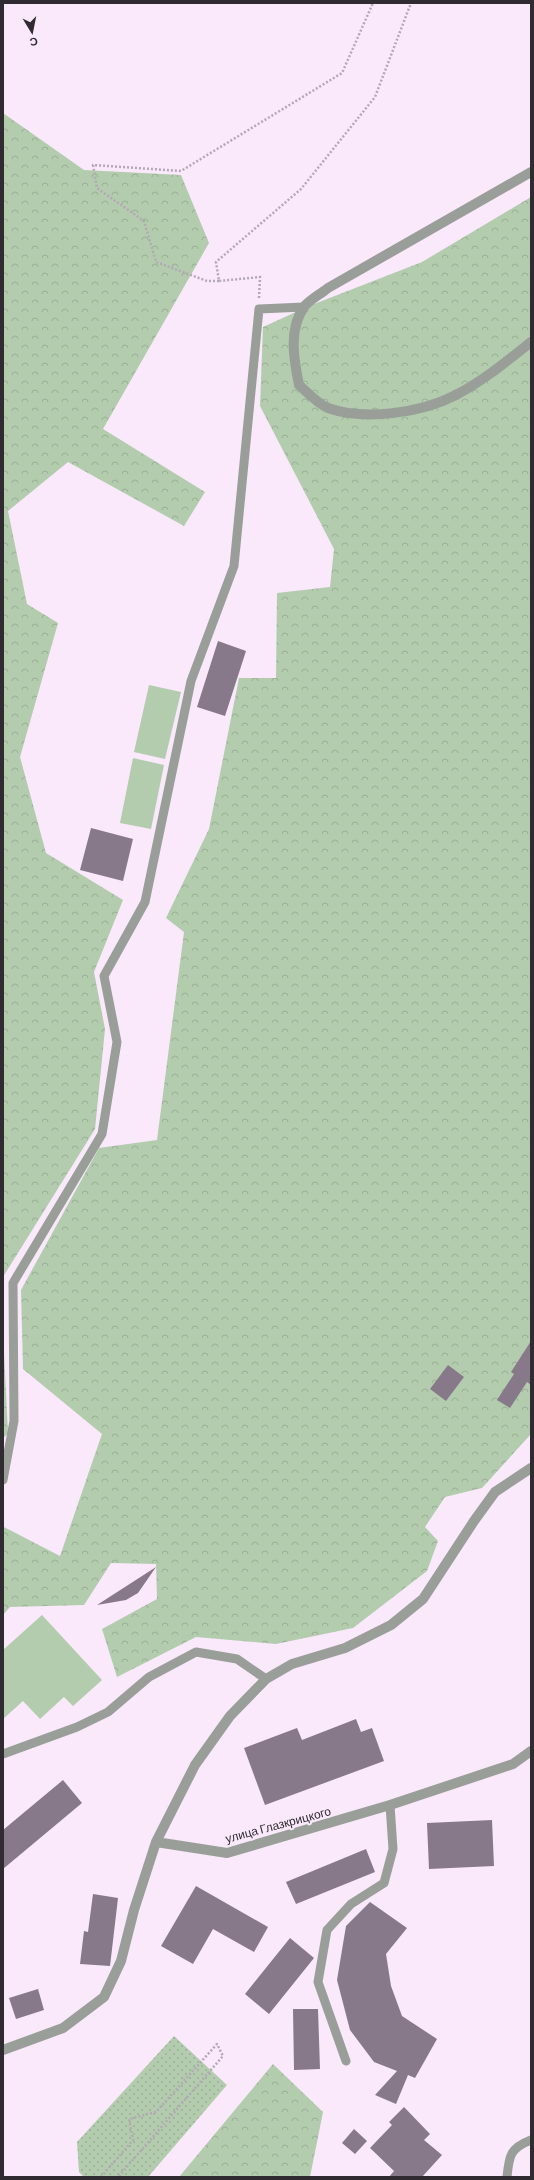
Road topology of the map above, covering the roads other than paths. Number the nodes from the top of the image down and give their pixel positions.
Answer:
1 (531, 172) edge
2 (304, 307) junction
3 (531, 342) edge
4 (531, 1468) edge
5 (3, 1480) edge
6 (266, 1679) junction
7 (531, 1751) edge
8 (3, 1754) edge
9 (390, 1805) junction
10 (156, 1842) junction
11 (3, 2050) edge
12 (346, 2061) dead end
13 (531, 2140) edge
14 (507, 2177) edge

1 - 2 street
2 - 3 street
2 - 5 lane
4 - 6 street
6 - 8 lane
6 - 10 street
7 - 9 street, улица Глазкрицкого
9 - 10 street, улица Глазкрицкого
9 - 12 lane
10 - 11 street
13 - 14 lane

